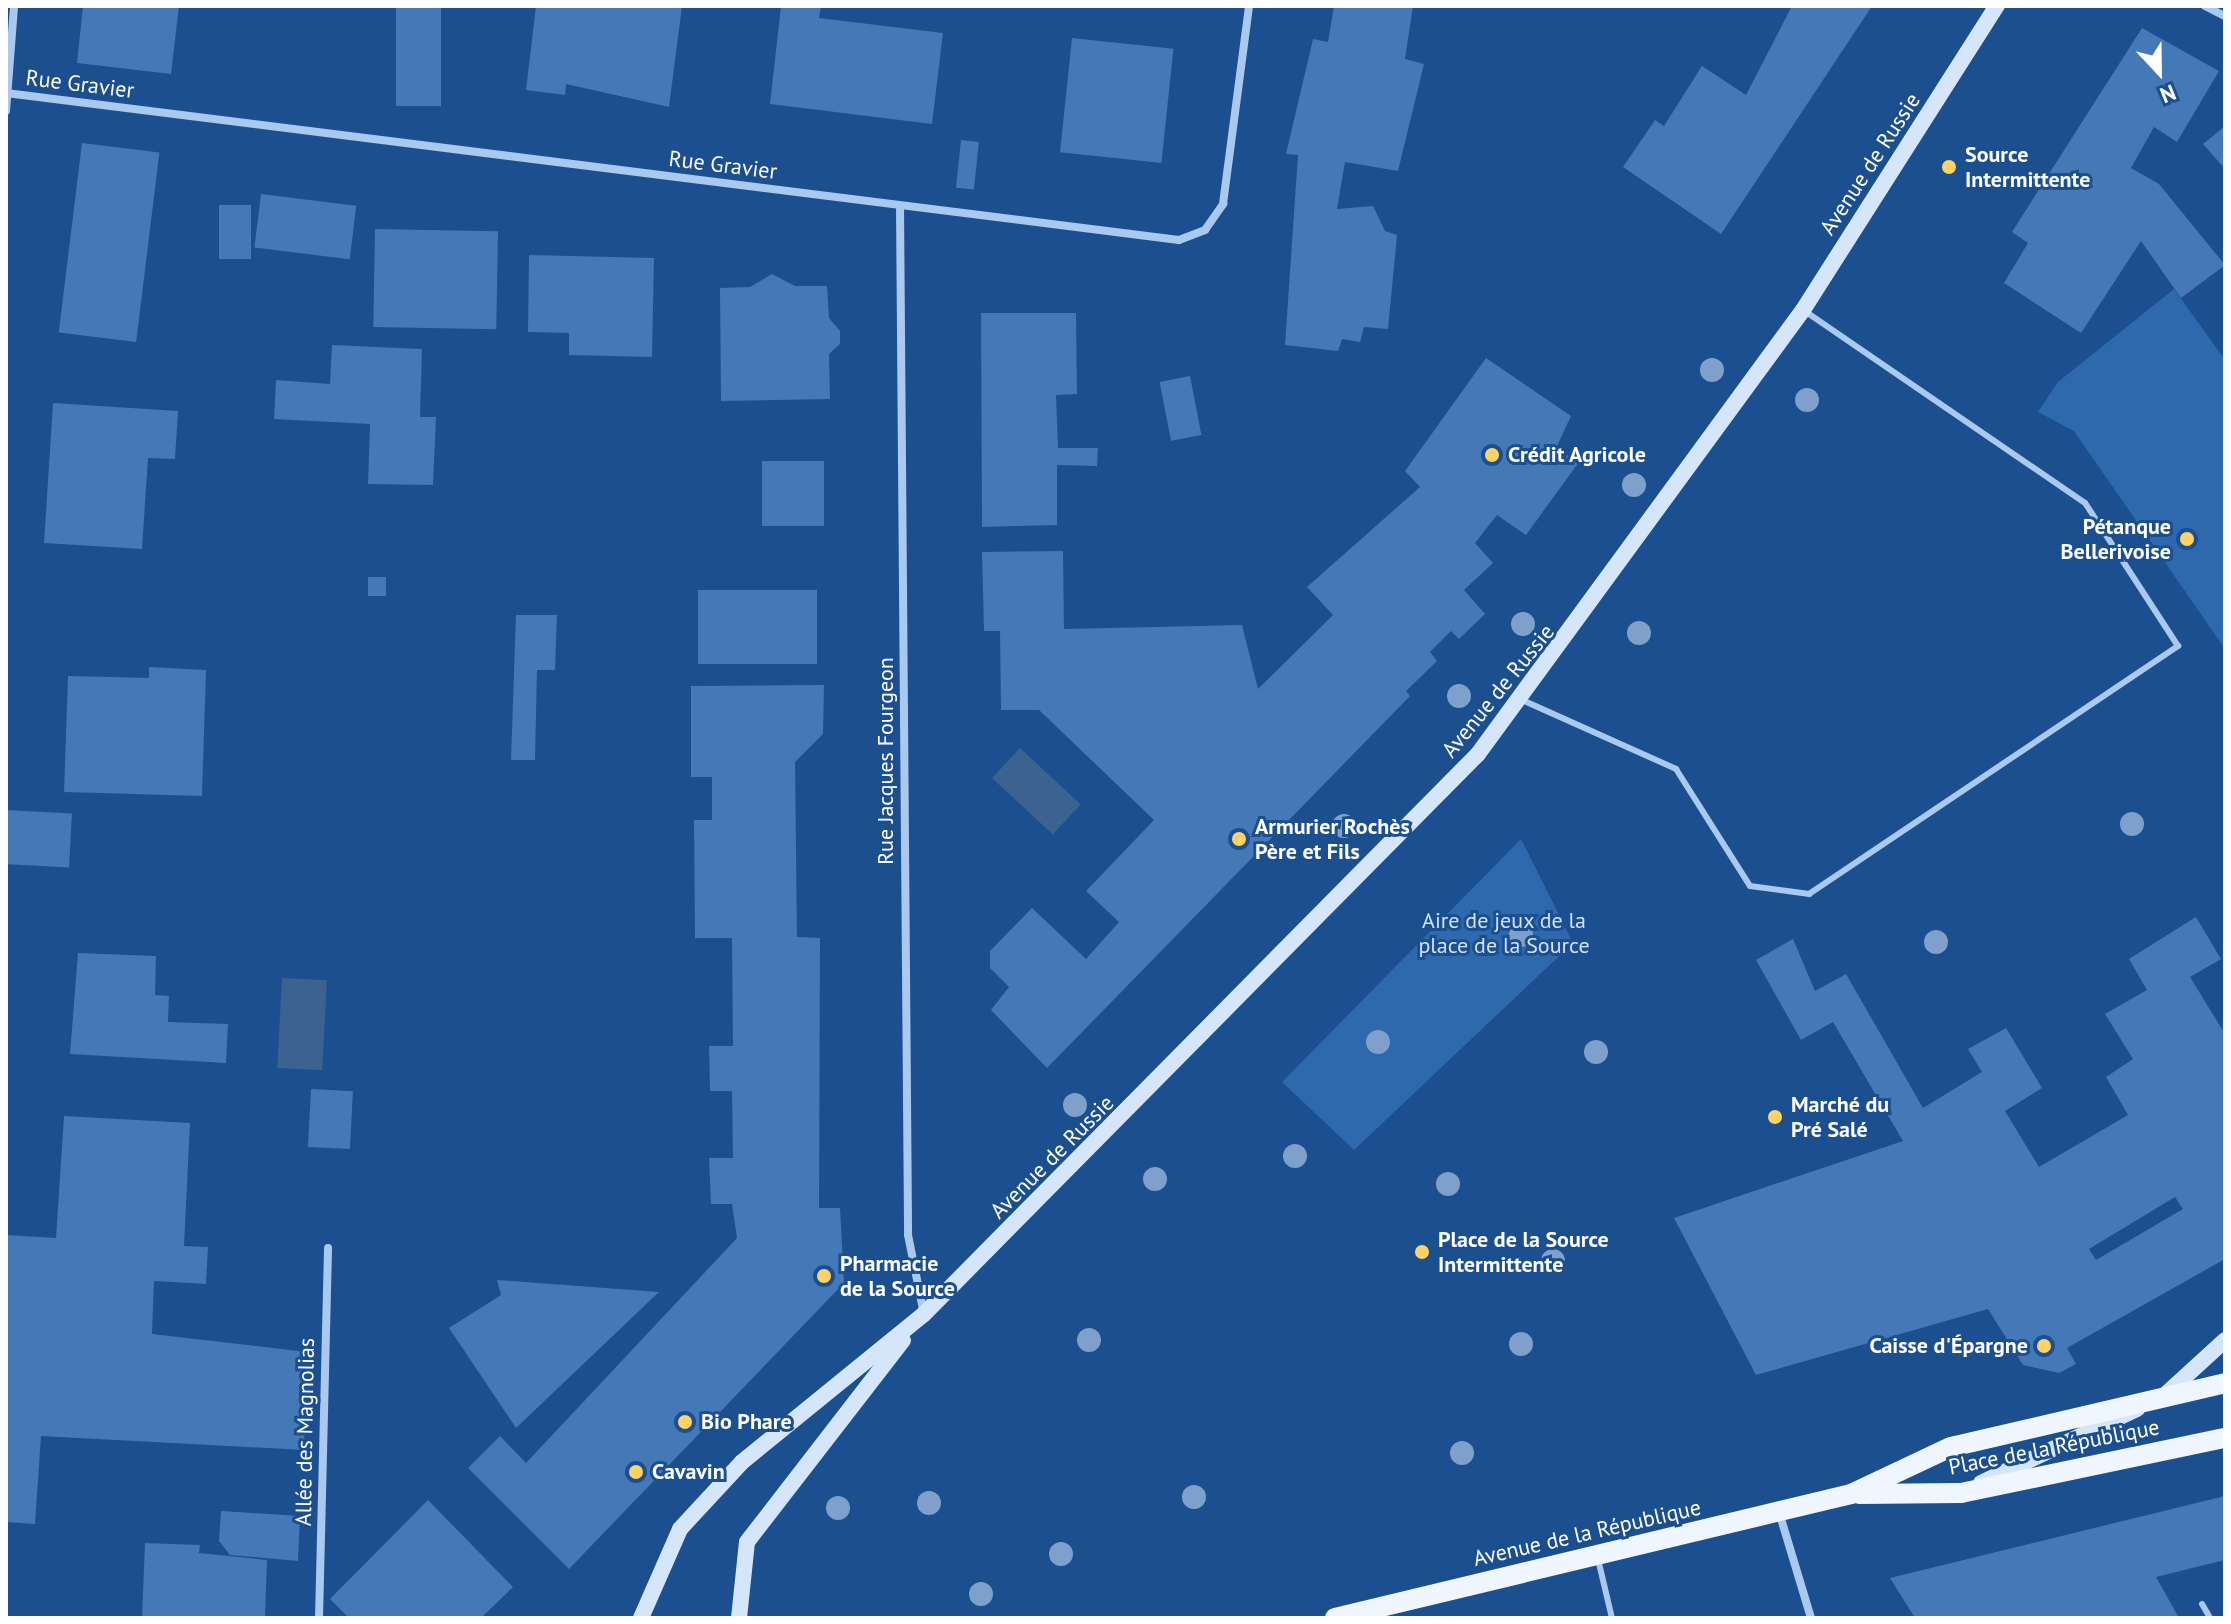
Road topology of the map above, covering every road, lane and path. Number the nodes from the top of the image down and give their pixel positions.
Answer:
1 (14, 6) edge
2 (1249, 6) edge
3 (1997, 6) edge
4 (2205, 6) edge
5 (2225, 16) edge
6 (7, 93) edge
7 (6, 111) edge
8 (900, 206) junction
9 (1803, 310) junction
10 (1522, 700) junction
11 (328, 1248) dead end
12 (924, 1314) junction
13 (2225, 1340) edge
14 (2225, 1383) edge
15 (2172, 1392) junction
16 (2225, 1438) edge
17 (1961, 1493) junction
18 (1851, 1494) junction
19 (1779, 1512) junction
20 (1597, 1555) junction
21 (2202, 1604) dead end
22 (319, 1618) edge
23 (641, 1618) edge
24 (739, 1618) edge
25 (1335, 1618) edge
26 (1612, 1618) edge
27 (1811, 1618) edge
28 (2210, 1618) edge

1 - 6 street
2 - 8 street, Rue Gravier
3 - 9 street, Avenue de Russie
4 - 5 street
6 - 7 street
6 - 8 street, Rue Gravier
8 - 12 street, Rue Jacques Fourgeon
9 - 10 street, Avenue de Russie
9 - 10 lane
10 - 12 street, Avenue de Russie
11 - 22 street, Allée des Magnolias
12 - 23 street, Avenue de Russie
12 - 24 street, Avenue de Russie
13 - 15 street
14 - 15 main road, Place de la République
15 - 17 street
15 - 18 main road, Place de la République
16 - 17 main road, Place de la République
17 - 18 main road, Place de la République
18 - 19 main road, Avenue de la République
19 - 20 main road, Avenue de la République
19 - 27 street
20 - 25 main road, Avenue de la République
20 - 26 lane
21 - 28 lane

